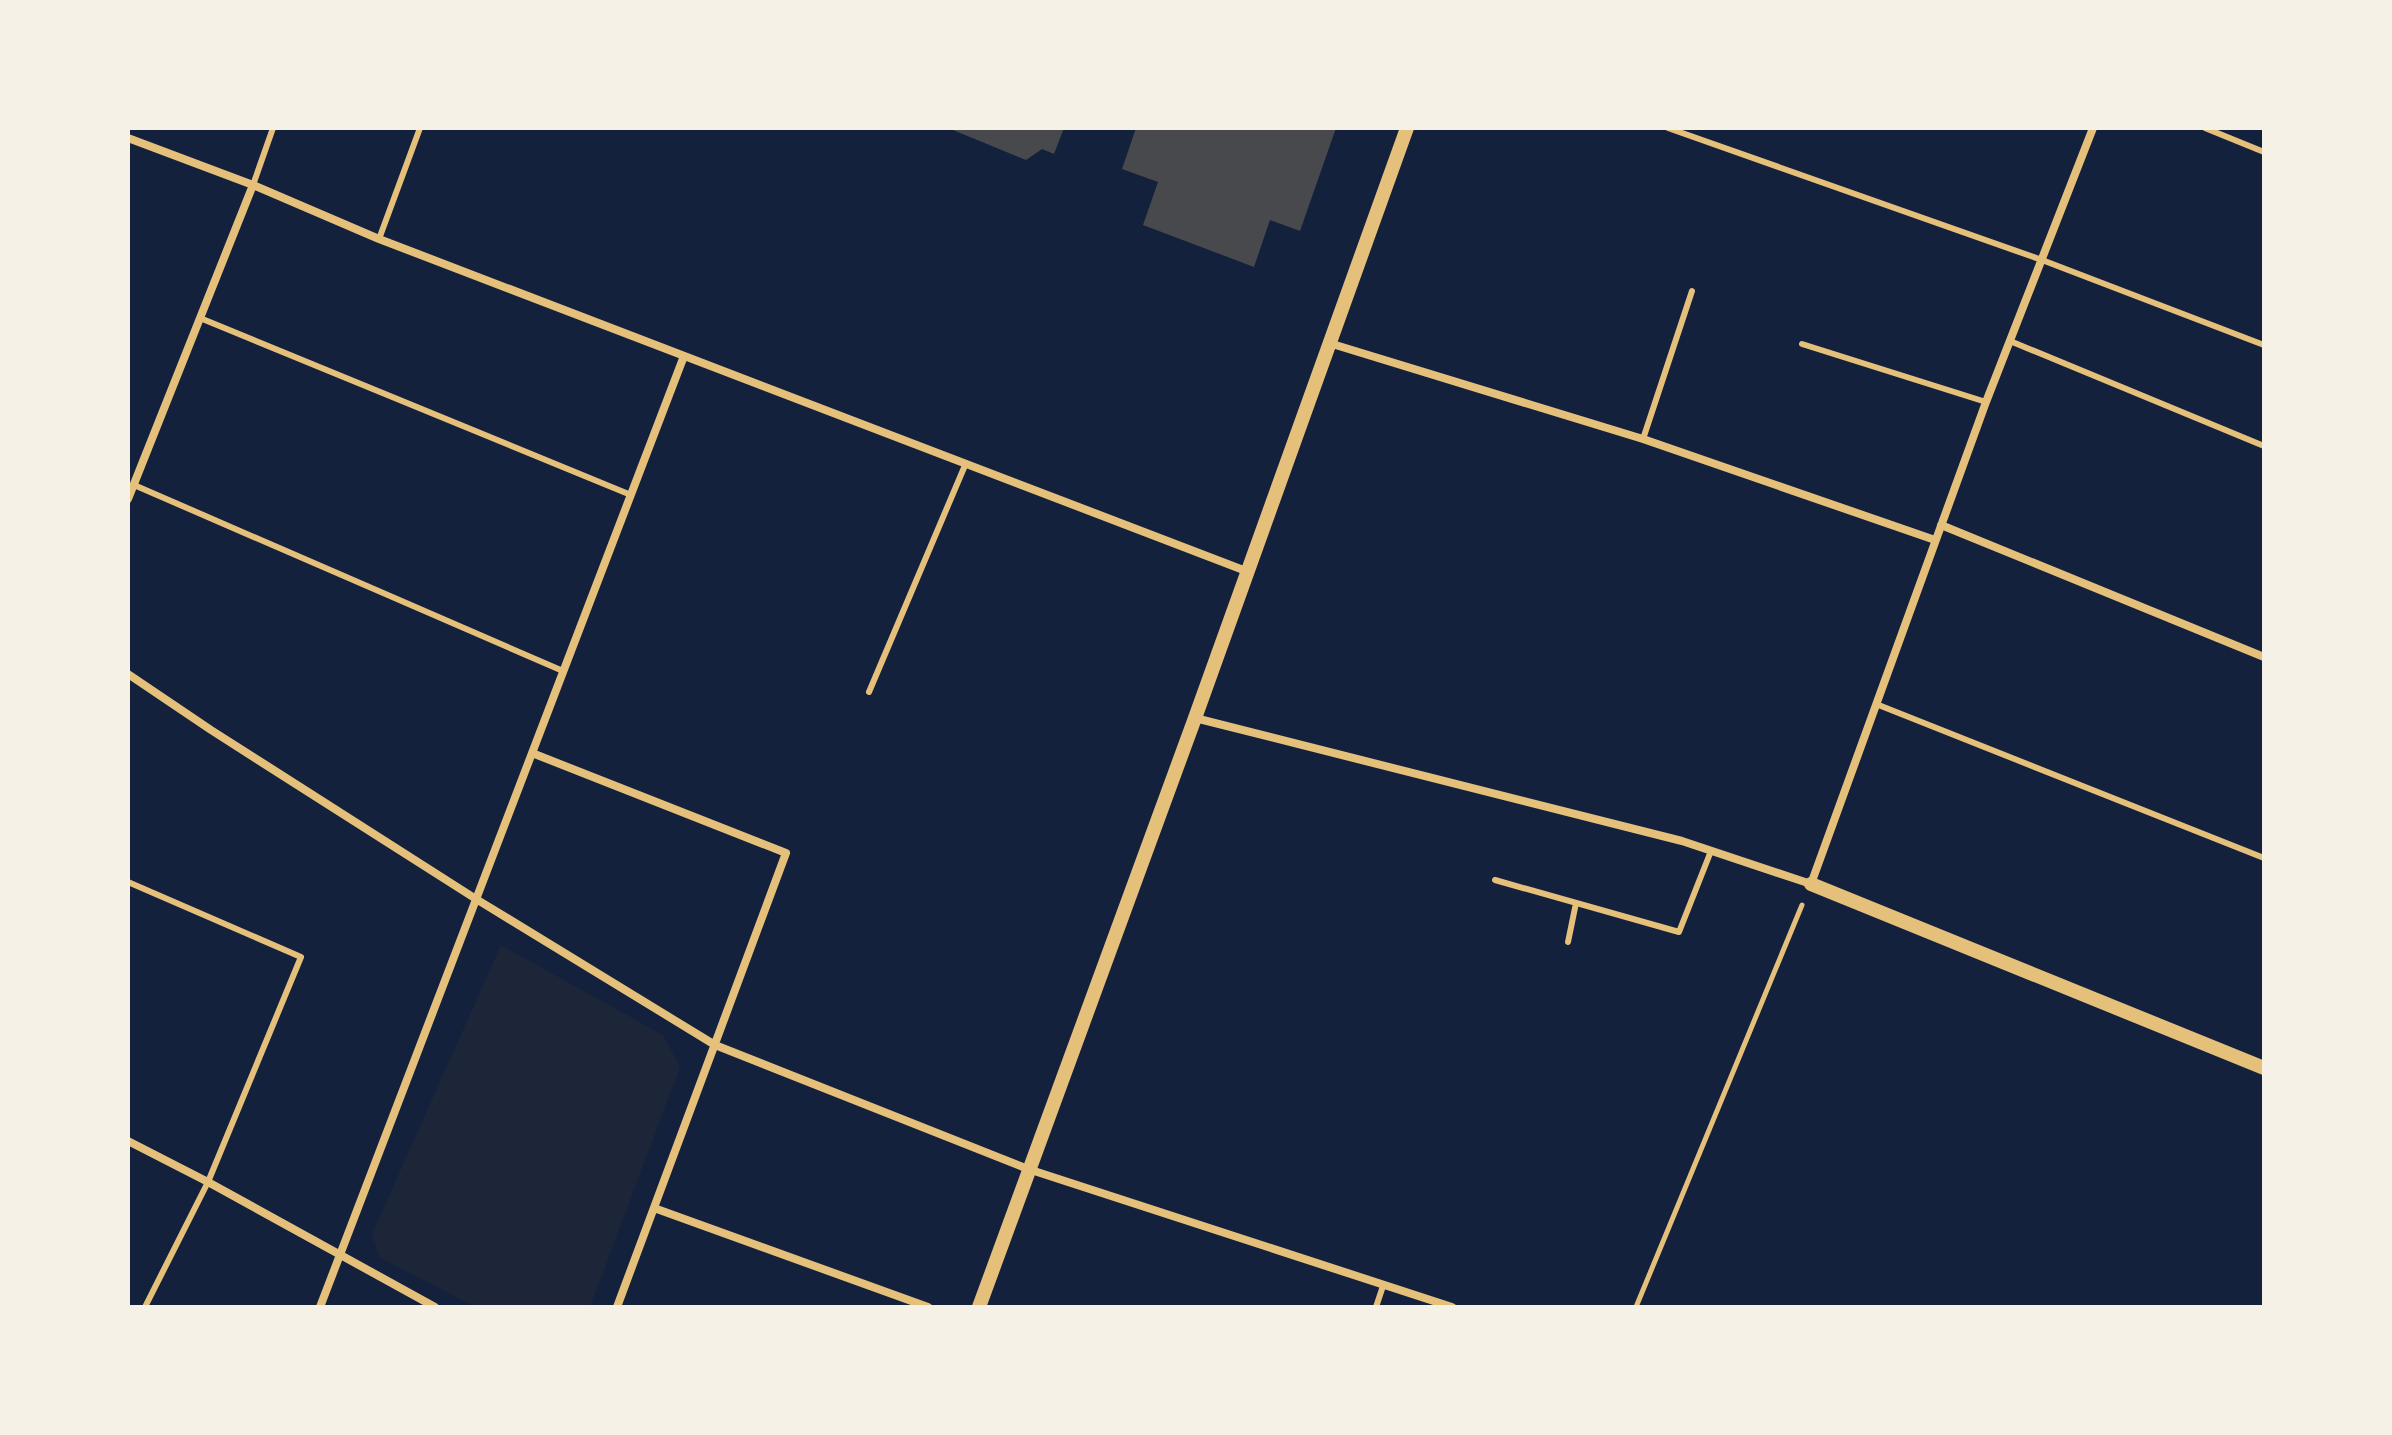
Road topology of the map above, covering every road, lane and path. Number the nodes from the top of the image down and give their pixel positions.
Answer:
1 (273, 128) edge
2 (420, 128) edge
3 (1407, 128) edge
4 (1668, 128) edge
5 (2093, 128) edge
6 (2205, 128) edge
7 (128, 138) edge
8 (2264, 152) edge
9 (253, 185) junction
10 (379, 239) junction
11 (2042, 260) junction
12 (1692, 291) dead end
13 (200, 318) junction
14 (2010, 341) junction
15 (1329, 343) junction
16 (1802, 344) dead end
17 (2264, 345) edge
18 (684, 356) junction
19 (1986, 402) junction
20 (1643, 439) junction
21 (2264, 446) edge
22 (966, 463) junction
23 (134, 485) junction
24 (631, 495) junction
25 (128, 499) edge
26 (1941, 525) junction
27 (1935, 540) junction
28 (1246, 571) junction
29 (2264, 657) edge
30 (563, 671) junction
31 (128, 674) edge
32 (869, 692) dead end
33 (1876, 704) junction
34 (1195, 718) junction
35 (532, 753) junction
36 (1711, 851) junction
37 (2264, 858) edge
38 (1495, 880) dead end
39 (128, 882) edge
40 (1811, 884) junction
41 (476, 899) junction
42 (1576, 903) junction
43 (1568, 942) dead end
44 (715, 1045) junction
45 (2264, 1068) edge
46 (128, 1141) edge
47 (1028, 1169) junction
48 (208, 1182) junction
49 (654, 1208) junction
50 (340, 1254) junction
51 (1383, 1286) junction
52 (145, 1307) edge
53 (320, 1307) edge
54 (435, 1307) edge
55 (617, 1307) edge
56 (928, 1307) edge
57 (979, 1307) edge
58 (1376, 1307) edge
59 (1452, 1307) edge
60 (1636, 1307) edge

1 - 9 lane
2 - 10 lane
3 - 15 street
4 - 11 lane
5 - 11 street
6 - 8 lane
7 - 9 street
9 - 10 street
9 - 13 street
10 - 18 street
11 - 14 street
11 - 17 lane
12 - 20 lane
13 - 23 street
13 - 24 lane
14 - 19 street
14 - 21 lane
15 - 20 street
15 - 28 street
16 - 19 lane
18 - 22 street
18 - 24 street
19 - 26 street
20 - 27 street
22 - 28 street
22 - 32 lane
23 - 25 street
23 - 30 lane
24 - 30 street
26 - 27 street
26 - 29 street
27 - 33 street
28 - 34 street
30 - 35 street
31 - 41 street
33 - 37 lane
33 - 40 street
34 - 36 street
34 - 47 street
35 - 41 street
35 - 44 street
36 - 40 street
36 - 42 lane
38 - 42 lane
39 - 48 lane
40 - 45 street
40 - 60 path
41 - 44 street
41 - 50 street
42 - 43 lane
44 - 47 street
44 - 49 street
46 - 48 street
47 - 51 street
47 - 57 street
48 - 50 street
48 - 52 lane
49 - 55 street
49 - 56 street
50 - 53 street
50 - 54 street
51 - 58 lane
51 - 59 street

